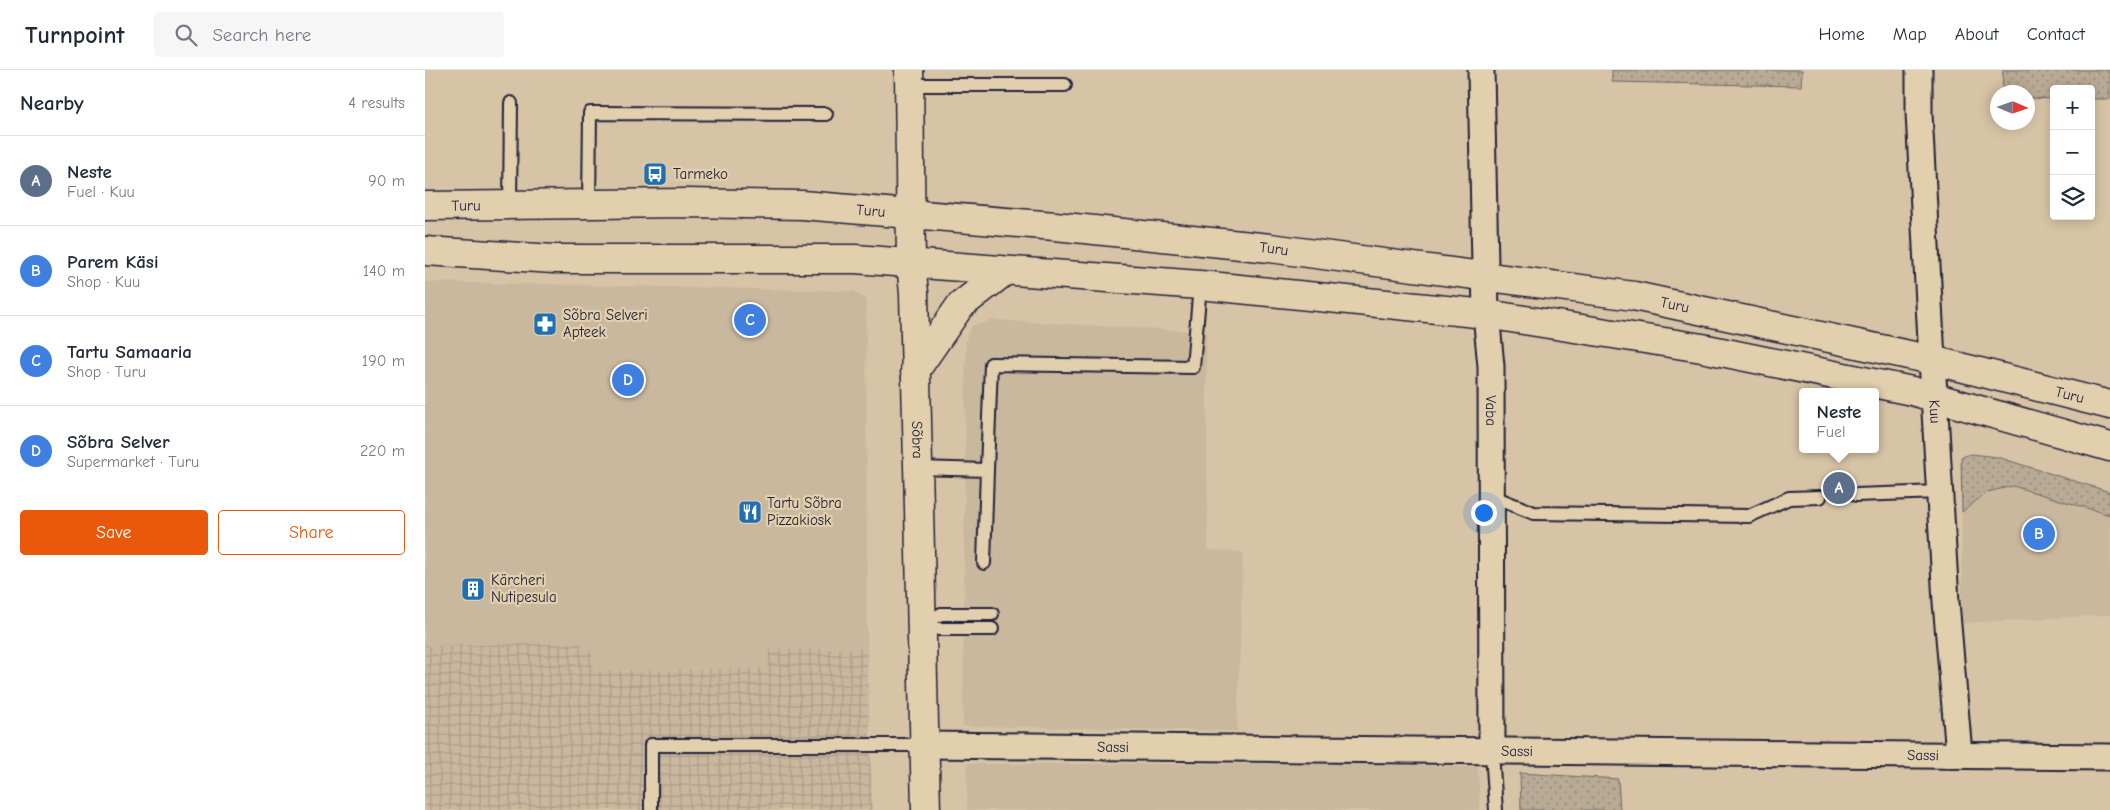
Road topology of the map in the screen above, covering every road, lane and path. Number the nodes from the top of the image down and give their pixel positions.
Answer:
1 (1481, 70) edge
2 (1919, 70) edge
3 (909, 78) edge
4 (1065, 85) dead end
5 (511, 103) dead end
6 (826, 114) dead end
7 (589, 205) junction
8 (425, 206) edge
9 (510, 207) junction
10 (911, 213) junction
11 (425, 251) edge
12 (911, 263) junction
13 (1005, 270) junction
14 (1485, 276) junction
15 (1200, 285) junction
16 (1486, 314) junction
17 (1932, 360) junction
18 (915, 371) junction
19 (1934, 398) junction
20 (2110, 405) edge
21 (2110, 447) edge
22 (918, 468) junction
23 (987, 470) junction
24 (1940, 492) junction
25 (1856, 495) dead end
26 (1491, 496) junction
27 (1820, 497) dead end
28 (984, 563) dead end
29 (992, 614) dead end
30 (923, 625) junction
31 (992, 629) dead end
32 (925, 745) junction
33 (1492, 752) junction
34 (1959, 754) junction
35 (2110, 757) edge
36 (651, 810) edge
37 (926, 810) edge
38 (1496, 810) edge

1 - 14 street, Vaba
2 - 17 street, Kuu
3 - 4 lane
3 - 10 main road, Sõbra
5 - 9 lane
6 - 7 lane
7 - 9 main road, Turu
7 - 10 main road, Turu
8 - 9 main road, Turu
10 - 12 main road, Sõbra
10 - 14 main road, Turu
11 - 12 main road
12 - 13 main road
12 - 18 main road, Sõbra
13 - 15 main road
13 - 18 main road
14 - 16 street, Vaba
14 - 17 main road, Turu
15 - 16 main road
15 - 23 lane
16 - 19 main road
16 - 26 street, Vaba
17 - 19 street, Kuu
17 - 20 main road, Turu
18 - 22 main road, Sõbra
19 - 21 main road
19 - 24 street, Kuu
22 - 23 lane
22 - 30 main road, Sõbra
23 - 28 lane
24 - 25 lane
24 - 34 street, Kuu
26 - 27 lane
26 - 33 street, Vaba
29 - 30 lane
30 - 31 lane
30 - 32 main road, Sõbra
32 - 33 street, Sassi
32 - 36 lane
32 - 37 main road, Sõbra
33 - 34 street, Sassi
33 - 38 lane
34 - 35 street, Sassi

